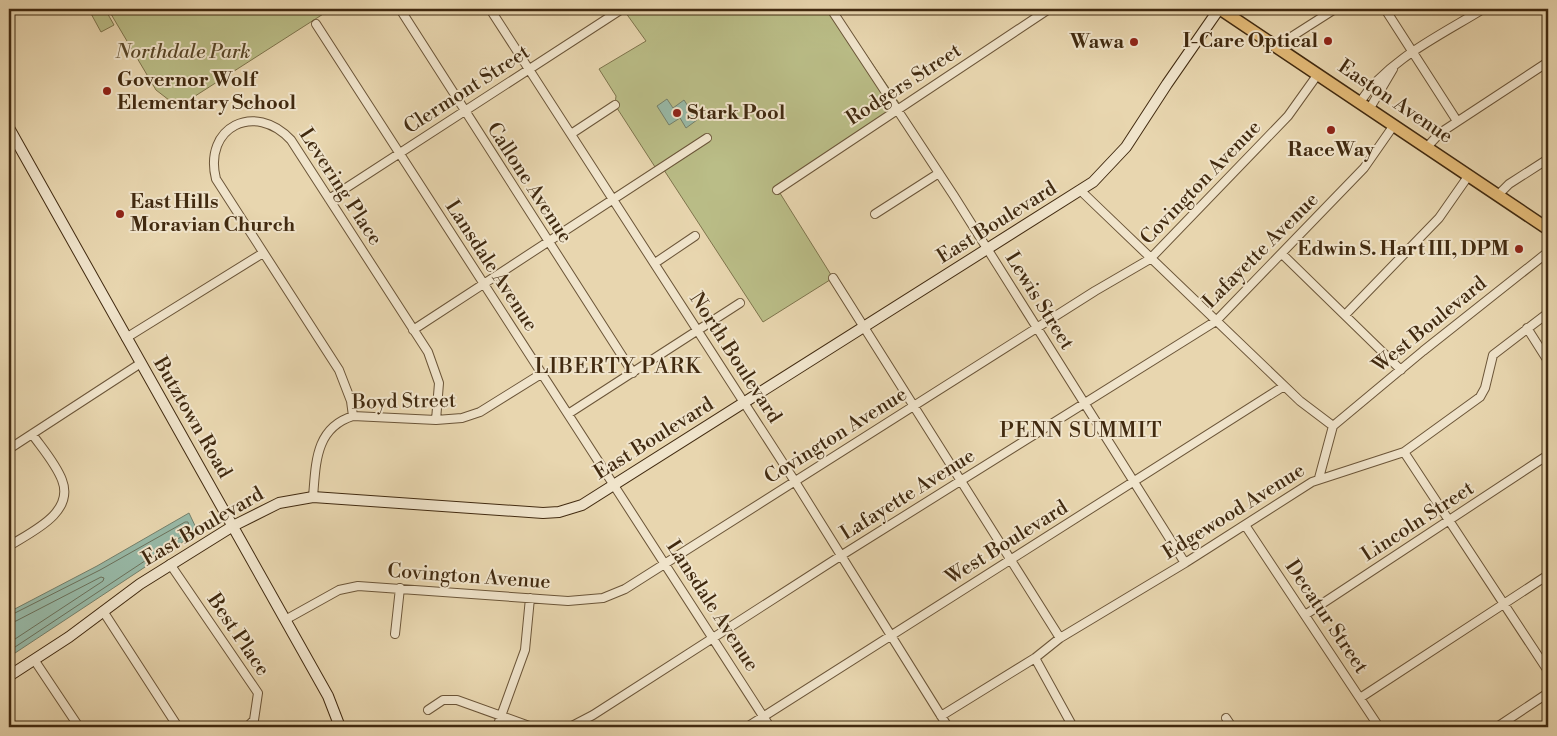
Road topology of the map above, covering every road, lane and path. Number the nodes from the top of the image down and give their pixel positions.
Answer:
1 (400, 9) edge
2 (490, 9) edge
3 (622, 9) edge
4 (831, 9) edge
5 (1049, 9) edge
6 (1220, 9) edge
7 (1334, 9) edge
8 (1385, 9) edge
9 (1483, 9) edge
10 (316, 24) dead end
11 (1277, 46) junction
12 (1414, 53) junction
13 (1548, 62) edge
14 (1396, 65) junction
15 (530, 70) junction
16 (1318, 74) junction
17 (615, 105) dead end
18 (1365, 105) junction
19 (896, 109) junction
20 (464, 112) junction
21 (1457, 121) junction
22 (1394, 124) junction
23 (9, 128) edge
24 (571, 134) junction
25 (707, 138) dead end
26 (1427, 147) junction
27 (399, 154) junction
28 (1548, 159) edge
29 (939, 173) junction
30 (1469, 175) junction
31 (778, 190) dead end
32 (1081, 191) junction
33 (1499, 194) junction
34 (614, 198) junction
35 (329, 199) junction
36 (875, 214) dead end
37 (1548, 229) edge
38 (695, 236) dead end
39 (548, 242) junction
40 (988, 250) junction
41 (1548, 252) edge
42 (263, 253) junction
43 (1282, 254) junction
44 (1150, 259) junction
45 (654, 263) junction
46 (833, 278) dead end
47 (483, 284) junction
48 (740, 304) dead end
49 (1548, 313) edge
50 (1345, 315) junction
51 (1216, 321) junction
52 (864, 327) junction
53 (1037, 328) junction
54 (1527, 328) junction
55 (413, 330) junction
56 (698, 331) junction
57 (126, 338) junction
58 (1548, 361) edge
59 (140, 363) junction
60 (1401, 370) junction
61 (633, 373) junction
62 (542, 374) junction
63 (1284, 386) junction
64 (744, 403) junction
65 (1084, 404) junction
66 (913, 406) junction
67 (568, 414) junction
68 (353, 416) junction
69 (436, 420) junction
70 (1333, 426) junction
71 (32, 434) junction
72 (9, 449) edge
73 (1404, 452) junction
74 (1548, 455) edge
75 (1319, 478) junction
76 (794, 480) junction
77 (961, 481) junction
78 (1134, 482) junction
79 (615, 485) junction
80 (313, 497) junction
81 (1450, 521) junction
82 (1245, 525) junction
83 (233, 526) junction
84 (9, 546) edge
85 (842, 556) junction
86 (1010, 559) junction
87 (1185, 563) junction
88 (170, 564) junction
89 (665, 564) junction
90 (1548, 574) edge
91 (400, 588) junction
92 (530, 598) junction
93 (1504, 604) junction
94 (103, 611) junction
95 (1305, 615) junction
96 (285, 620) junction
97 (396, 634) dead end
98 (891, 636) junction
99 (713, 638) junction
100 (1060, 638) junction
101 (1035, 658) junction
102 (35, 661) junction
103 (1548, 670) edge
104 (9, 676) edge
105 (1548, 693) edge
106 (1360, 698) junction
107 (428, 710) dead end
108 (502, 715) junction
109 (764, 716) junction
110 (941, 716) junction
111 (1226, 718) dead end
112 (79, 727) edge
113 (178, 727) edge
114 (247, 727) edge
115 (340, 727) edge
116 (497, 727) edge
117 (532, 727) edge
118 (570, 727) edge
119 (747, 727) edge
120 (770, 727) edge
121 (948, 727) edge
122 (1073, 727) edge
123 (1232, 727) edge
124 (1379, 727) edge
125 (1497, 727) edge

1 - 20 street, Callone Avenue
2 - 15 street, North Boulevard
3 - 15 street, Clermont Street
4 - 19 street, Lewis Street
5 - 19 street, Rodgers Street
6 - 11 main road, Easton Avenue
6 - 32 street, East Boulevard
7 - 11 street
8 - 12 street
9 - 12 street
10 - 27 street, Lansdale Avenue
11 - 16 main road, Easton Avenue
12 - 14 street
12 - 21 street
13 - 21 street
14 - 18 street
14 - 18 street
15 - 20 street, Clermont Street
15 - 24 street, North Boulevard
16 - 18 main road, Easton Avenue
16 - 44 street, Covington Avenue
17 - 24 street
18 - 22 main road, Easton Avenue
19 - 29 street, Lewis Street
19 - 31 street, Rodgers Street
20 - 27 street, Clermont Street
20 - 39 street, Callone Avenue
21 - 26 street
22 - 26 main road, Easton Avenue
22 - 43 street, Lafayette Avenue
23 - 57 street, Butztown Road
24 - 34 street, North Boulevard
25 - 34 street
26 - 30 main road, Easton Avenue
27 - 35 street, Clermont Street
27 - 47 street, Lansdale Avenue
28 - 33 street
29 - 36 street
29 - 40 street, Lewis Street
30 - 33 main road, Easton Avenue
30 - 50 street
32 - 40 street, East Boulevard
32 - 44 street
33 - 37 main road, Easton Avenue
34 - 39 street
34 - 45 street, North Boulevard
35 - 42 street, Levering Place
35 - 55 street, Levering Place
38 - 45 street
39 - 47 street
39 - 61 street, Callone Avenue
40 - 52 street, East Boulevard
40 - 53 street, Lewis Street
41 - 60 street, West Boulevard
42 - 57 street
42 - 68 street, Levering Place
43 - 50 street
43 - 51 street, Lafayette Avenue
44 - 51 street
44 - 53 street, Covington Avenue
45 - 56 street, North Boulevard
46 - 52 street
47 - 55 street
47 - 62 street, Lansdale Avenue
48 - 56 street
49 - 54 street, Edgewood Avenue
50 - 60 street
51 - 63 street
51 - 65 street, Lafayette Avenue
52 - 64 street, East Boulevard
52 - 66 street
53 - 65 street, Lewis Street
53 - 66 street, Covington Avenue
54 - 58 street
54 - 73 street, Edgewood Avenue
55 - 69 street, Levering Place
56 - 61 street
56 - 64 street, North Boulevard
57 - 59 street, Butztown Road
59 - 71 street
59 - 83 street, Butztown Road
60 - 70 street, West Boulevard
61 - 67 street
62 - 67 street, Lansdale Avenue
62 - 69 street, Boyd Street
63 - 70 street
63 - 78 street, West Boulevard
64 - 76 street, North Boulevard
64 - 79 street, East Boulevard
65 - 77 street, Lafayette Avenue
65 - 78 street, Lewis Street
66 - 76 street, Covington Avenue
66 - 77 street
67 - 79 street, Lansdale Avenue
68 - 69 street, Boyd Street
68 - 80 street, Boyd Street
70 - 75 street
71 - 72 street
71 - 84 street
73 - 75 street, Edgewood Avenue
73 - 81 street
74 - 81 street, Lincoln Street
75 - 82 street, Edgewood Avenue
76 - 85 street, North Boulevard
76 - 89 street, Covington Avenue
77 - 85 street, Lafayette Avenue
77 - 86 street
78 - 86 street, West Boulevard
78 - 87 street, Lewis Street
79 - 80 street, East Boulevard
79 - 89 street, Lansdale Avenue
80 - 83 street, East Boulevard
81 - 93 street
81 - 95 street, Lincoln Street
82 - 87 street, Edgewood Avenue
82 - 95 street, Decatur Street
83 - 88 street, East Boulevard
83 - 96 street, Butztown Road
85 - 98 street, North Boulevard
85 - 99 street, Lafayette Avenue
86 - 98 street, West Boulevard
86 - 100 street
87 - 100 street, Edgewood Avenue
88 - 94 street, East Boulevard
88 - 114 street, Best Place
89 - 92 street, Covington Avenue
89 - 99 street, Lansdale Avenue
90 - 93 street
91 - 92 street, Covington Avenue
91 - 96 street, Covington Avenue
91 - 97 street
92 - 108 street
93 - 103 street
93 - 106 street
94 - 102 street, East Boulevard
94 - 113 street
95 - 106 street, Decatur Street
96 - 115 street, Butztown Road
98 - 109 street, West Boulevard
98 - 110 street, North Boulevard
99 - 109 street, Lansdale Avenue
99 - 118 street, Lafayette Avenue
100 - 101 street, Edgewood Avenue
101 - 110 street, Edgewood Avenue
101 - 122 street
102 - 104 street, East Boulevard
102 - 112 street
105 - 125 street
106 - 124 street, Decatur Street
107 - 108 street
108 - 116 street
108 - 117 street
109 - 119 street, West Boulevard
109 - 120 street, Lansdale Avenue
110 - 121 street, North Boulevard
111 - 123 street

